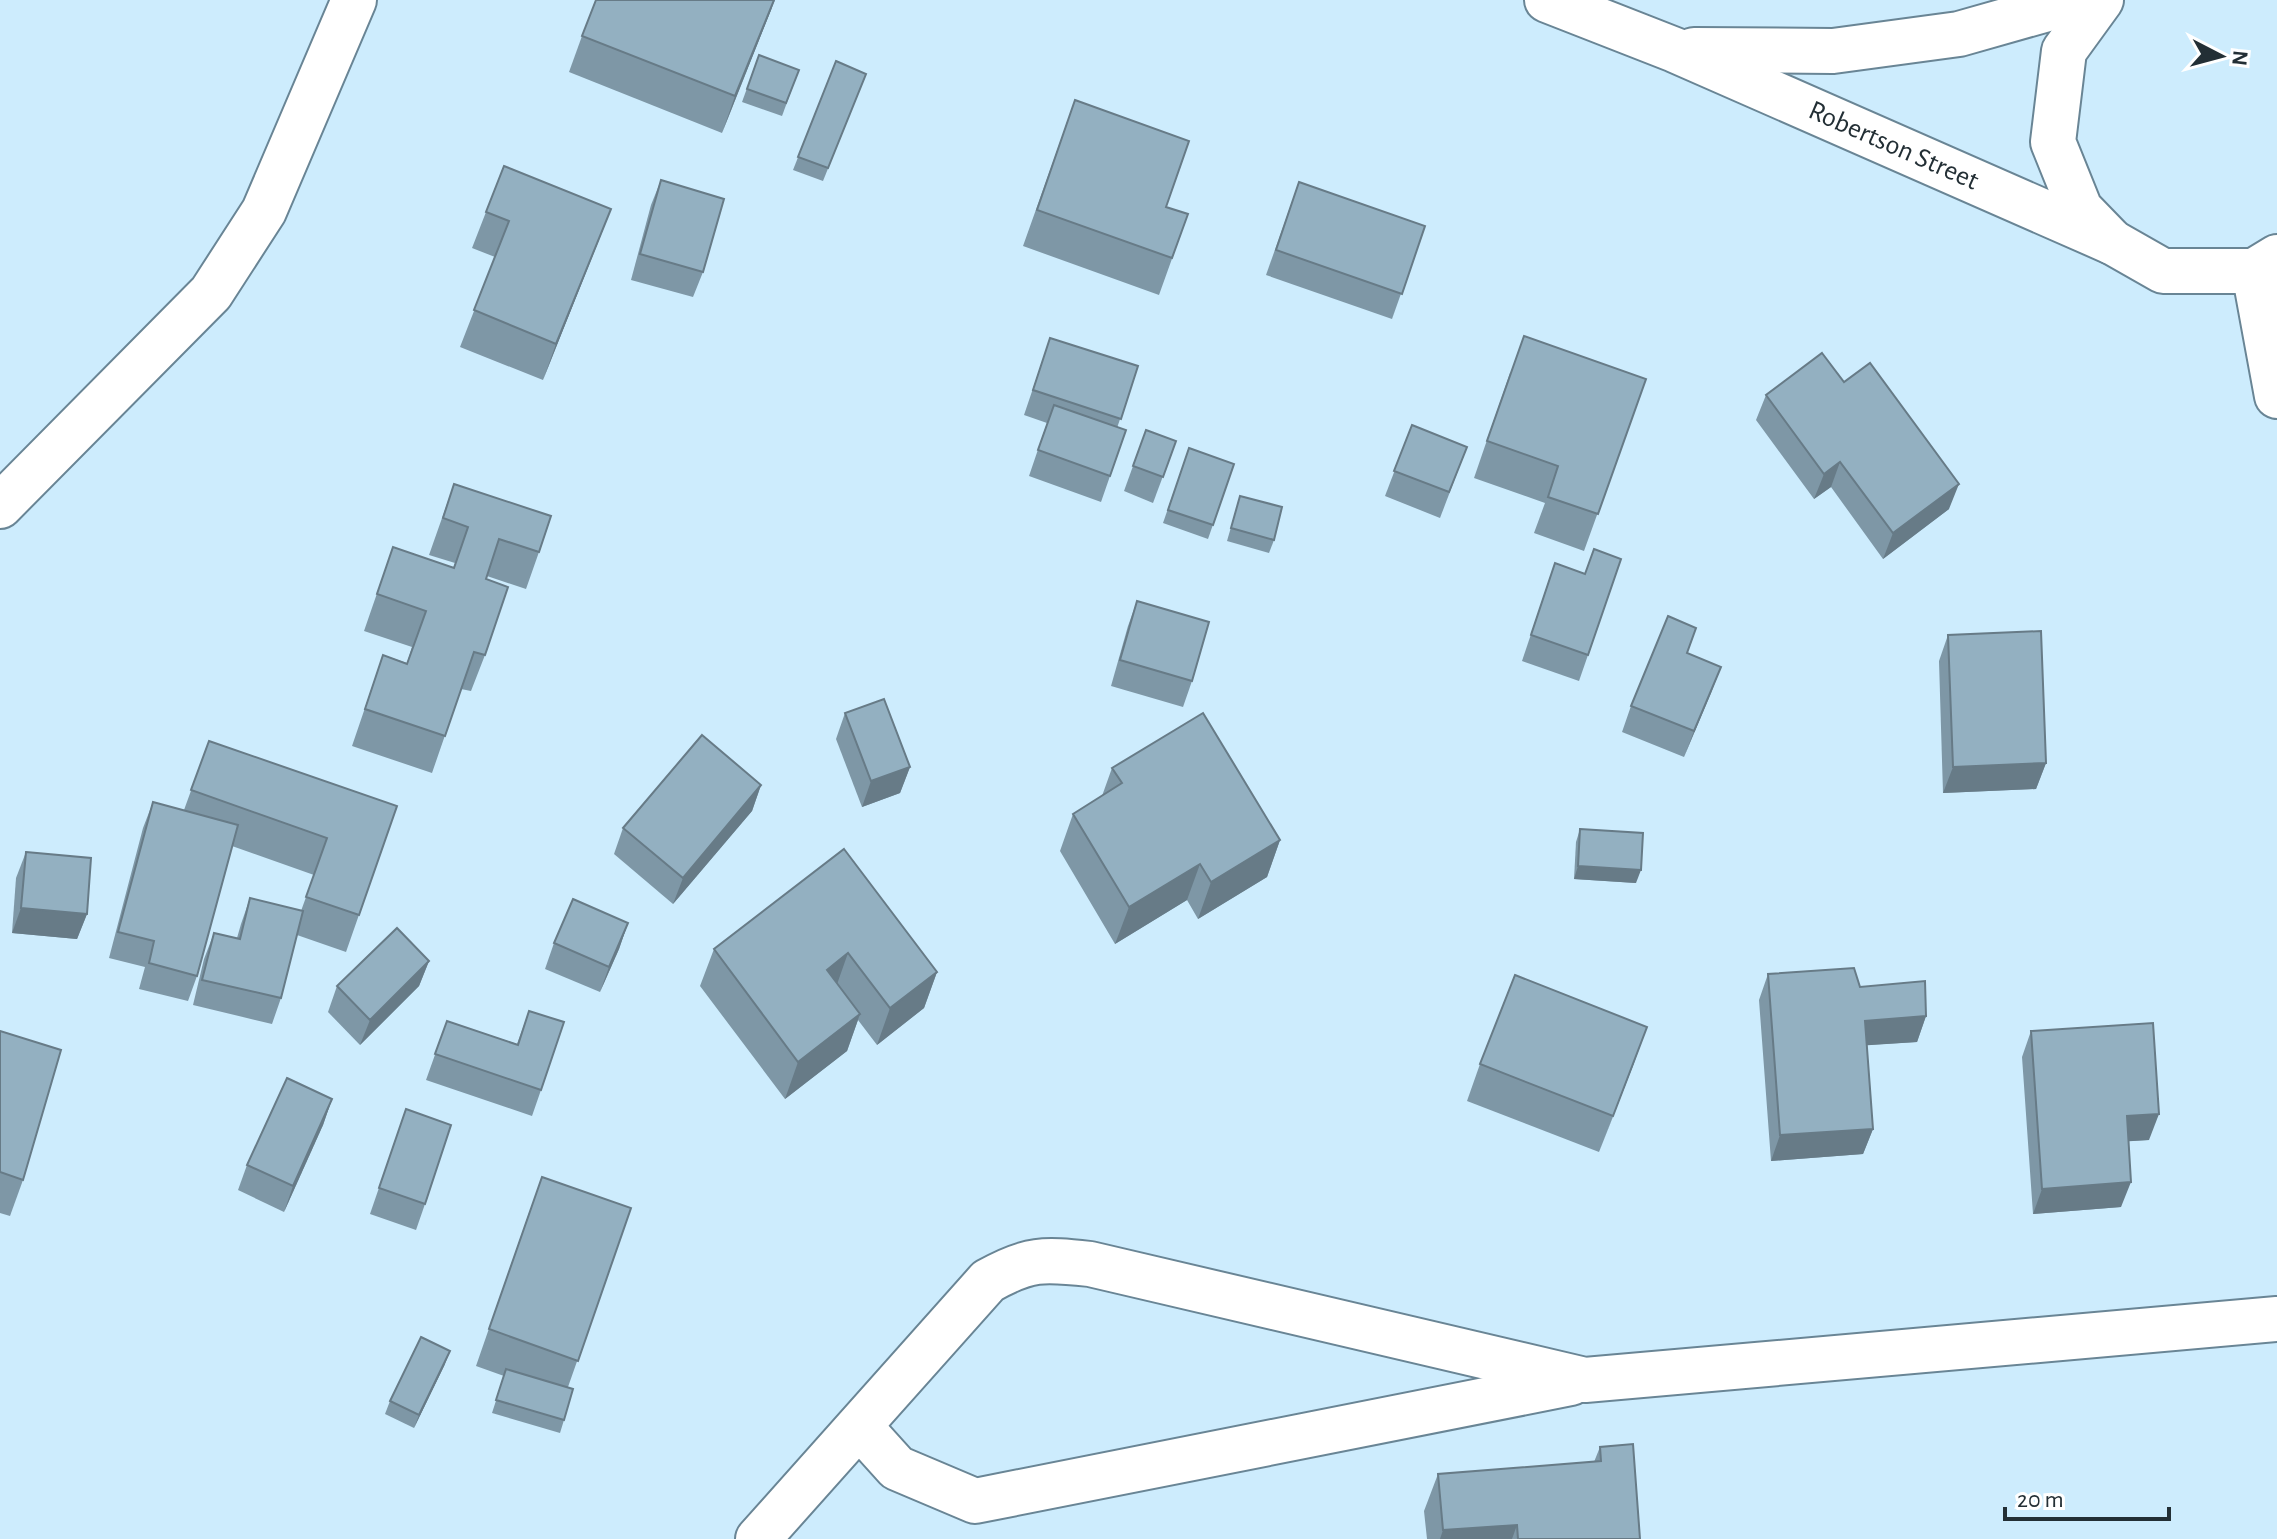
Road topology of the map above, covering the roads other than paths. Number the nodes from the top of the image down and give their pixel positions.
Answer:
1 (354, 0) edge
2 (1547, 0) edge
3 (2079, 0) edge
4 (2101, 0) edge
5 (1675, 50) junction
6 (2112, 242) junction
7 (2266, 264) edge
8 (2277, 396) edge
9 (0, 506) edge
10 (2277, 1319) edge
11 (1585, 1380) junction
12 (860, 1427) junction
13 (758, 1539) edge

1 - 9 street
2 - 5 street, Robertson Street
3 - 5 street, Robertson Street
4 - 6 street
5 - 6 street, Robertson Street
6 - 7 street
7 - 8 street
10 - 11 street
11 - 12 street
11 - 12 street
12 - 13 street

